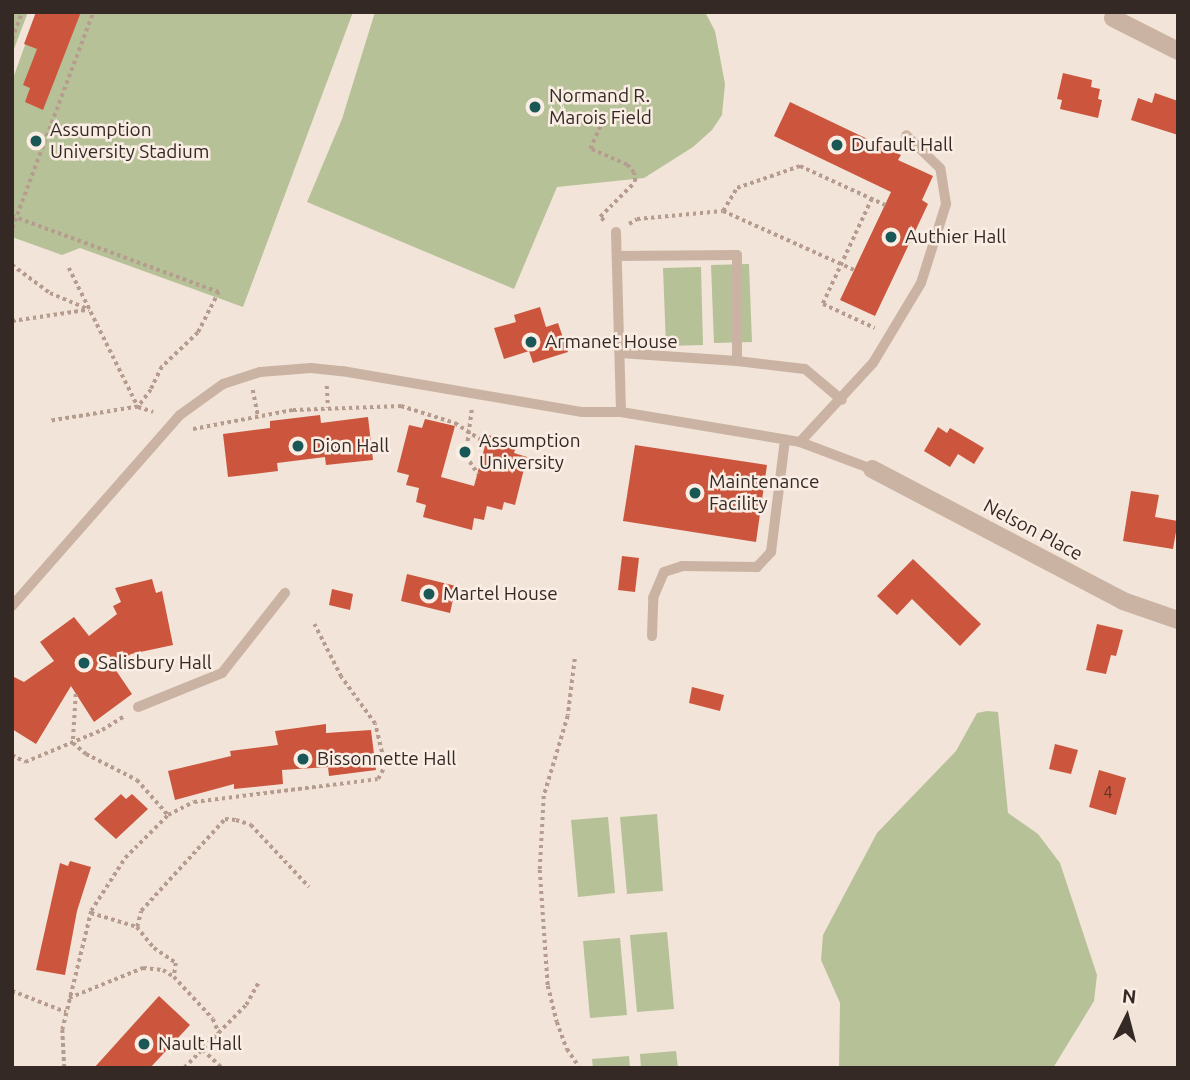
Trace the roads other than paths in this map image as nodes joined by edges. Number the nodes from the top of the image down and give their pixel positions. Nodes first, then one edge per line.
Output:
1 (1113, 18) dead end
2 (1178, 51) edge
3 (906, 135) dead end
4 (616, 232) road end
5 (617, 256) junction
6 (620, 353) junction
7 (737, 361) junction
8 (842, 400) junction
9 (621, 412) junction
10 (785, 440) junction
11 (800, 442) junction
12 (872, 470) joint
13 (285, 593) dead end
14 (12, 606) edge
15 (1178, 620) edge
16 (652, 636) dead end
17 (138, 707) road end

1 - 2 street
3 - 8 lane
4 - 5 lane
5 - 6 lane
5 - 7 lane
6 - 7 lane
6 - 9 lane
7 - 8 lane
8 - 11 lane
9 - 10 lane
9 - 14 lane
10 - 11 lane
10 - 16 lane
11 - 12 lane
12 - 15 street, Nelson Place
13 - 17 lane

